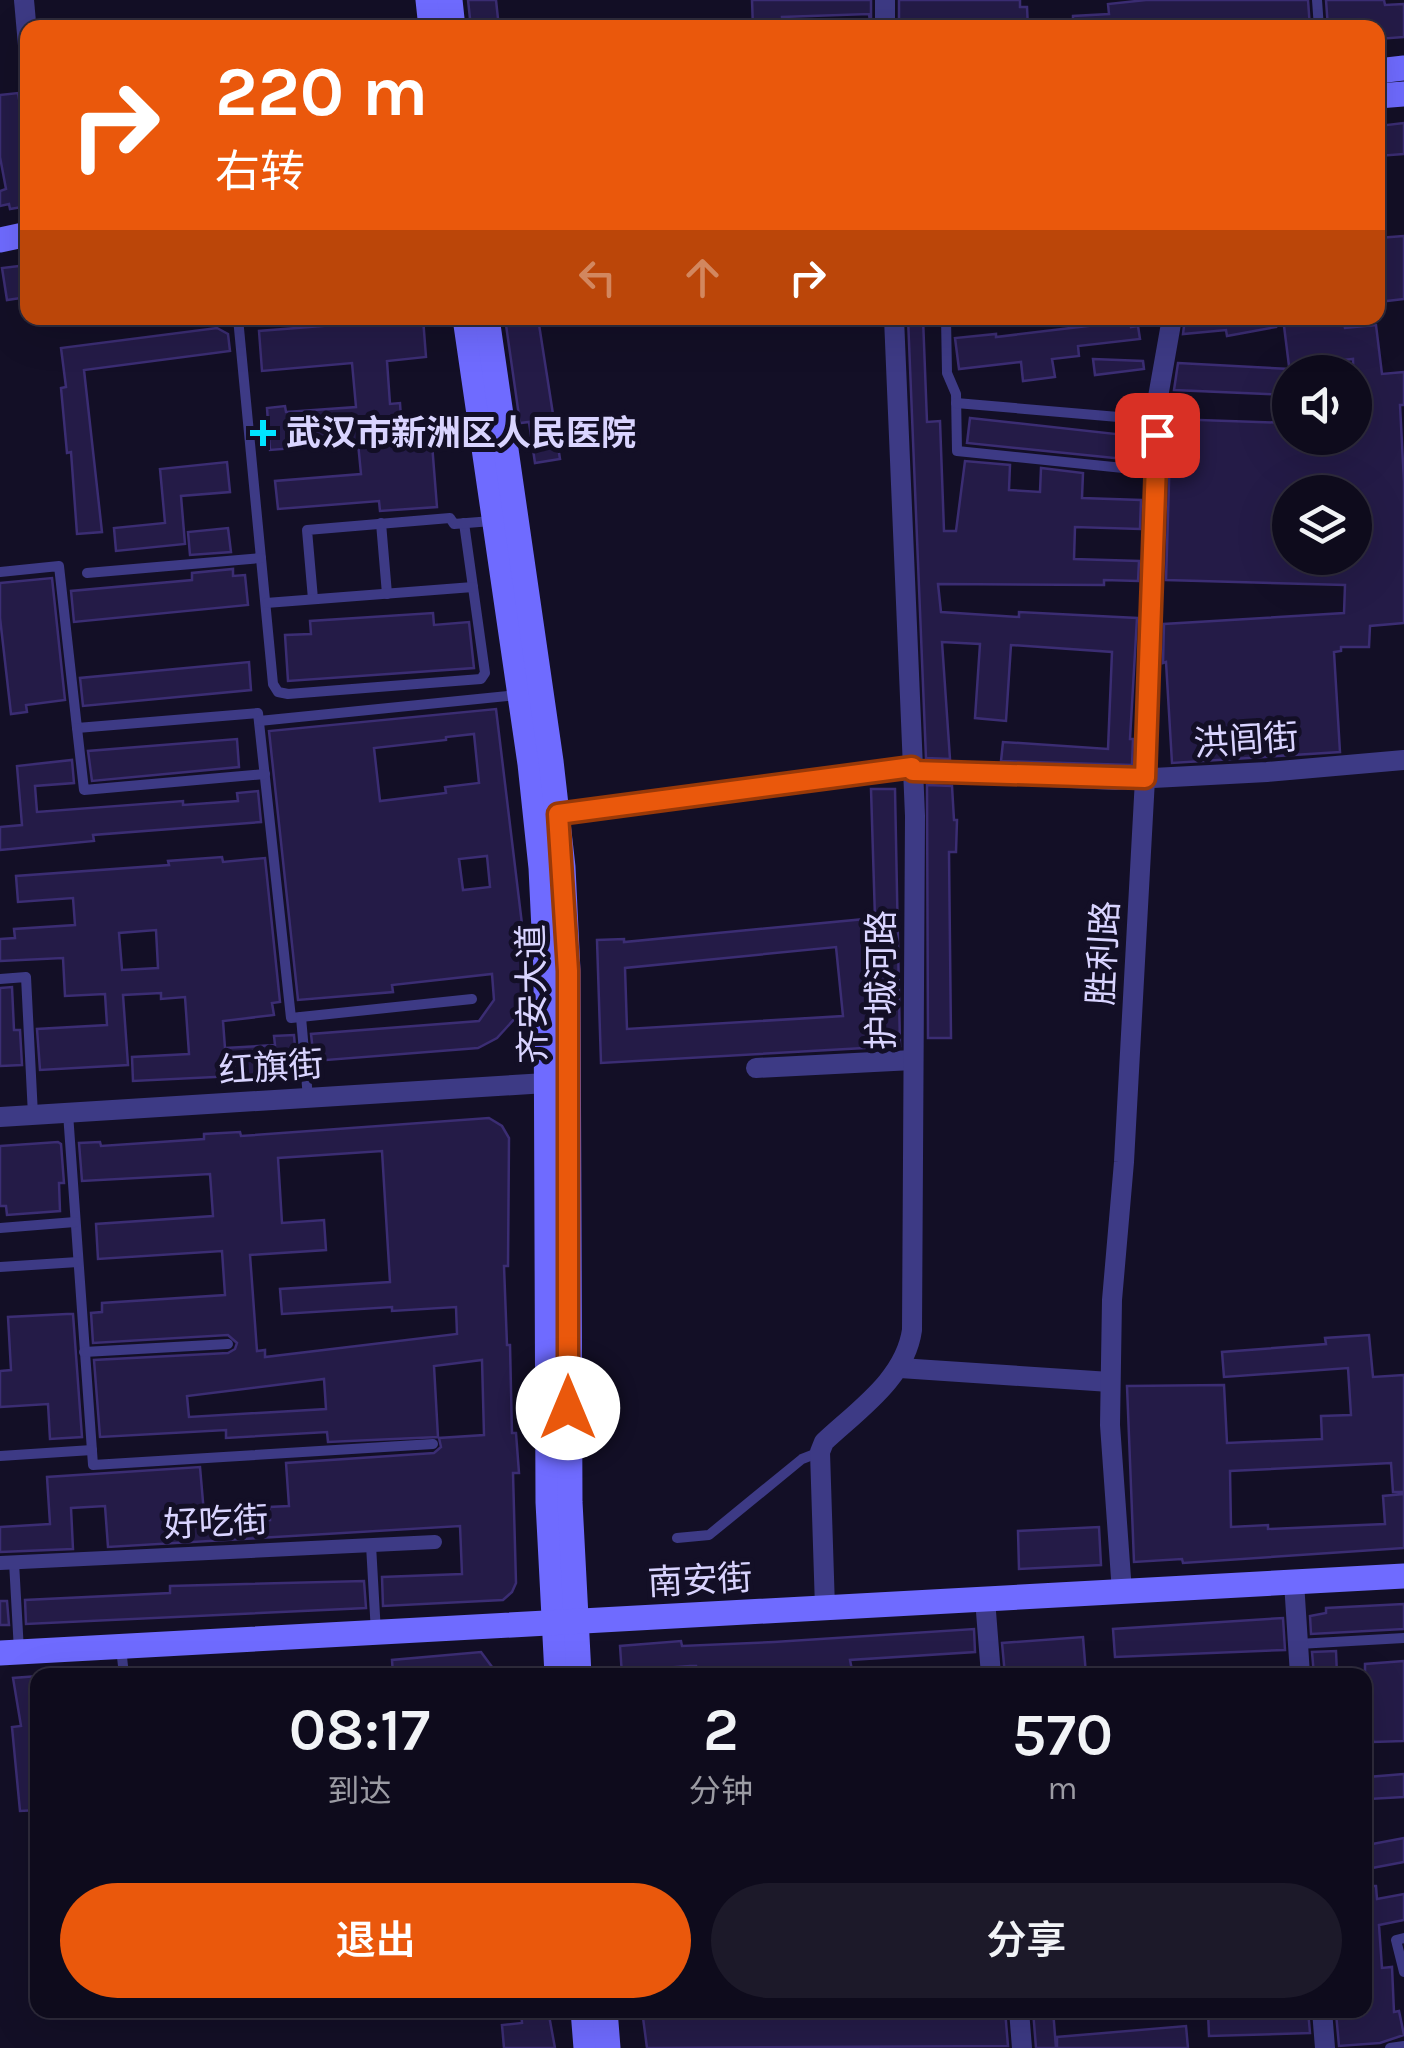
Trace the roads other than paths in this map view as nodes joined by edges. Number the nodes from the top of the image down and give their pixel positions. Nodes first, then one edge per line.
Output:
1 (239, 325) edge
2 (466, 325) edge
3 (488, 325) edge
4 (894, 325) edge
5 (946, 325) edge
6 (1171, 325) edge
7 (956, 403) junction
8 (1130, 418) dead end
9 (1132, 469) dead end
10 (494, 520) junction
11 (464, 523) junction
12 (382, 524) junction
13 (262, 558) junction
14 (0, 572) edge
15 (87, 572) dead end
16 (473, 588) junction
17 (387, 594) junction
18 (312, 599) junction
19 (266, 602) junction
20 (530, 693) junction
21 (259, 721) junction
22 (77, 728) junction
23 (1404, 760) edge
24 (913, 769) junction
25 (265, 774) junction
26 (1145, 778) junction
27 (558, 814) junction
28 (0, 978) edge
29 (472, 999) dead end
30 (301, 1016) junction
31 (914, 1060) junction
32 (756, 1068) dead end
33 (546, 1082) junction
34 (308, 1098) junction
35 (68, 1113) junction
36 (33, 1115) junction
37 (0, 1117) edge
38 (76, 1222) junction
39 (0, 1228) edge
40 (78, 1262) junction
41 (0, 1267) edge
42 (228, 1344) dead end
43 (84, 1352) junction
44 (900, 1368) junction
45 (1110, 1382) junction
46 (433, 1444) dead end
47 (92, 1450) junction
48 (820, 1452) junction
49 (0, 1456) edge
50 (677, 1538) dead end
51 (435, 1542) dead end
52 (371, 1545) junction
53 (7, 1563) edge
54 (1404, 1576) edge
55 (1294, 1582) junction
56 (1122, 1592) junction
57 (985, 1599) junction
58 (825, 1608) junction
59 (565, 1622) junction
60 (376, 1632) junction
61 (1404, 1638) edge
62 (1298, 1644) junction
63 (121, 1646) junction
64 (10, 1653) edge
65 (123, 1668) edge
66 (558, 1668) edge
67 (577, 1668) edge
68 (990, 1668) edge
69 (1300, 1668) edge
70 (1404, 1938) edge
71 (1404, 1972) edge
72 (584, 2018) edge
73 (606, 2018) edge
74 (1020, 2018) edge
75 (1323, 2018) edge
76 (1404, 2046) edge
77 (586, 2048) edge
78 (608, 2048) edge
79 (1022, 2048) edge
80 (1325, 2048) edge
81 (1390, 2048) edge

1 - 13 lane
2 - 10 main road, 齐安大道
3 - 20 main road, 齐安大道
4 - 24 street, 护城河路
5 - 7 lane
6 - 26 street, 胜利路
7 - 8 lane
7 - 9 lane
10 - 11 lane
10 - 20 main road, 齐安大道
11 - 12 lane
11 - 16 lane
12 - 17 lane
12 - 18 lane
13 - 15 lane
13 - 19 lane
14 - 22 lane
16 - 17 lane
16 - 19 lane
17 - 18 lane
18 - 19 lane
20 - 21 lane
20 - 27 main road, 齐安大道
20 - 33 main road, 齐安大道
21 - 22 lane
21 - 25 lane
22 - 25 lane
23 - 26 street, 洪闾街
24 - 26 street, 洪闾街
24 - 27 street, 洪闾街
24 - 31 street, 护城河路
25 - 30 lane
26 - 45 street, 胜利路
27 - 59 main road, 齐安大道
28 - 36 lane
29 - 30 lane
30 - 34 lane
31 - 32 street
31 - 44 street, 护城河路
33 - 34 street, 红旗街
33 - 59 main road, 齐安大道
34 - 35 street, 红旗街
35 - 36 street, 红旗街
35 - 38 lane
36 - 37 street, 红旗街
38 - 39 lane
38 - 40 lane
40 - 41 lane
40 - 43 lane
42 - 43 lane
43 - 47 lane
44 - 45 street
44 - 48 street
45 - 56 street, 胜利路
46 - 47 lane
47 - 49 lane
48 - 50 lane
48 - 58 street
51 - 52 street, 好吃街
52 - 53 street, 好吃街
52 - 60 lane
53 - 64 lane
54 - 55 main road, 南安街
55 - 56 main road, 南安街
55 - 62 street
56 - 57 main road, 南安街
57 - 58 main road, 南安街
57 - 68 street
58 - 59 main road, 南安街
59 - 60 main road, 南安街
59 - 66 main road, 齐安大道
59 - 67 main road, 齐安大道
60 - 63 main road, 南安街
61 - 62 lane
62 - 69 street
63 - 64 main road, 南安街
63 - 65 lane
70 - 71 lane
72 - 77 main road
73 - 78 main road
74 - 79 street
75 - 80 street
76 - 81 lane

